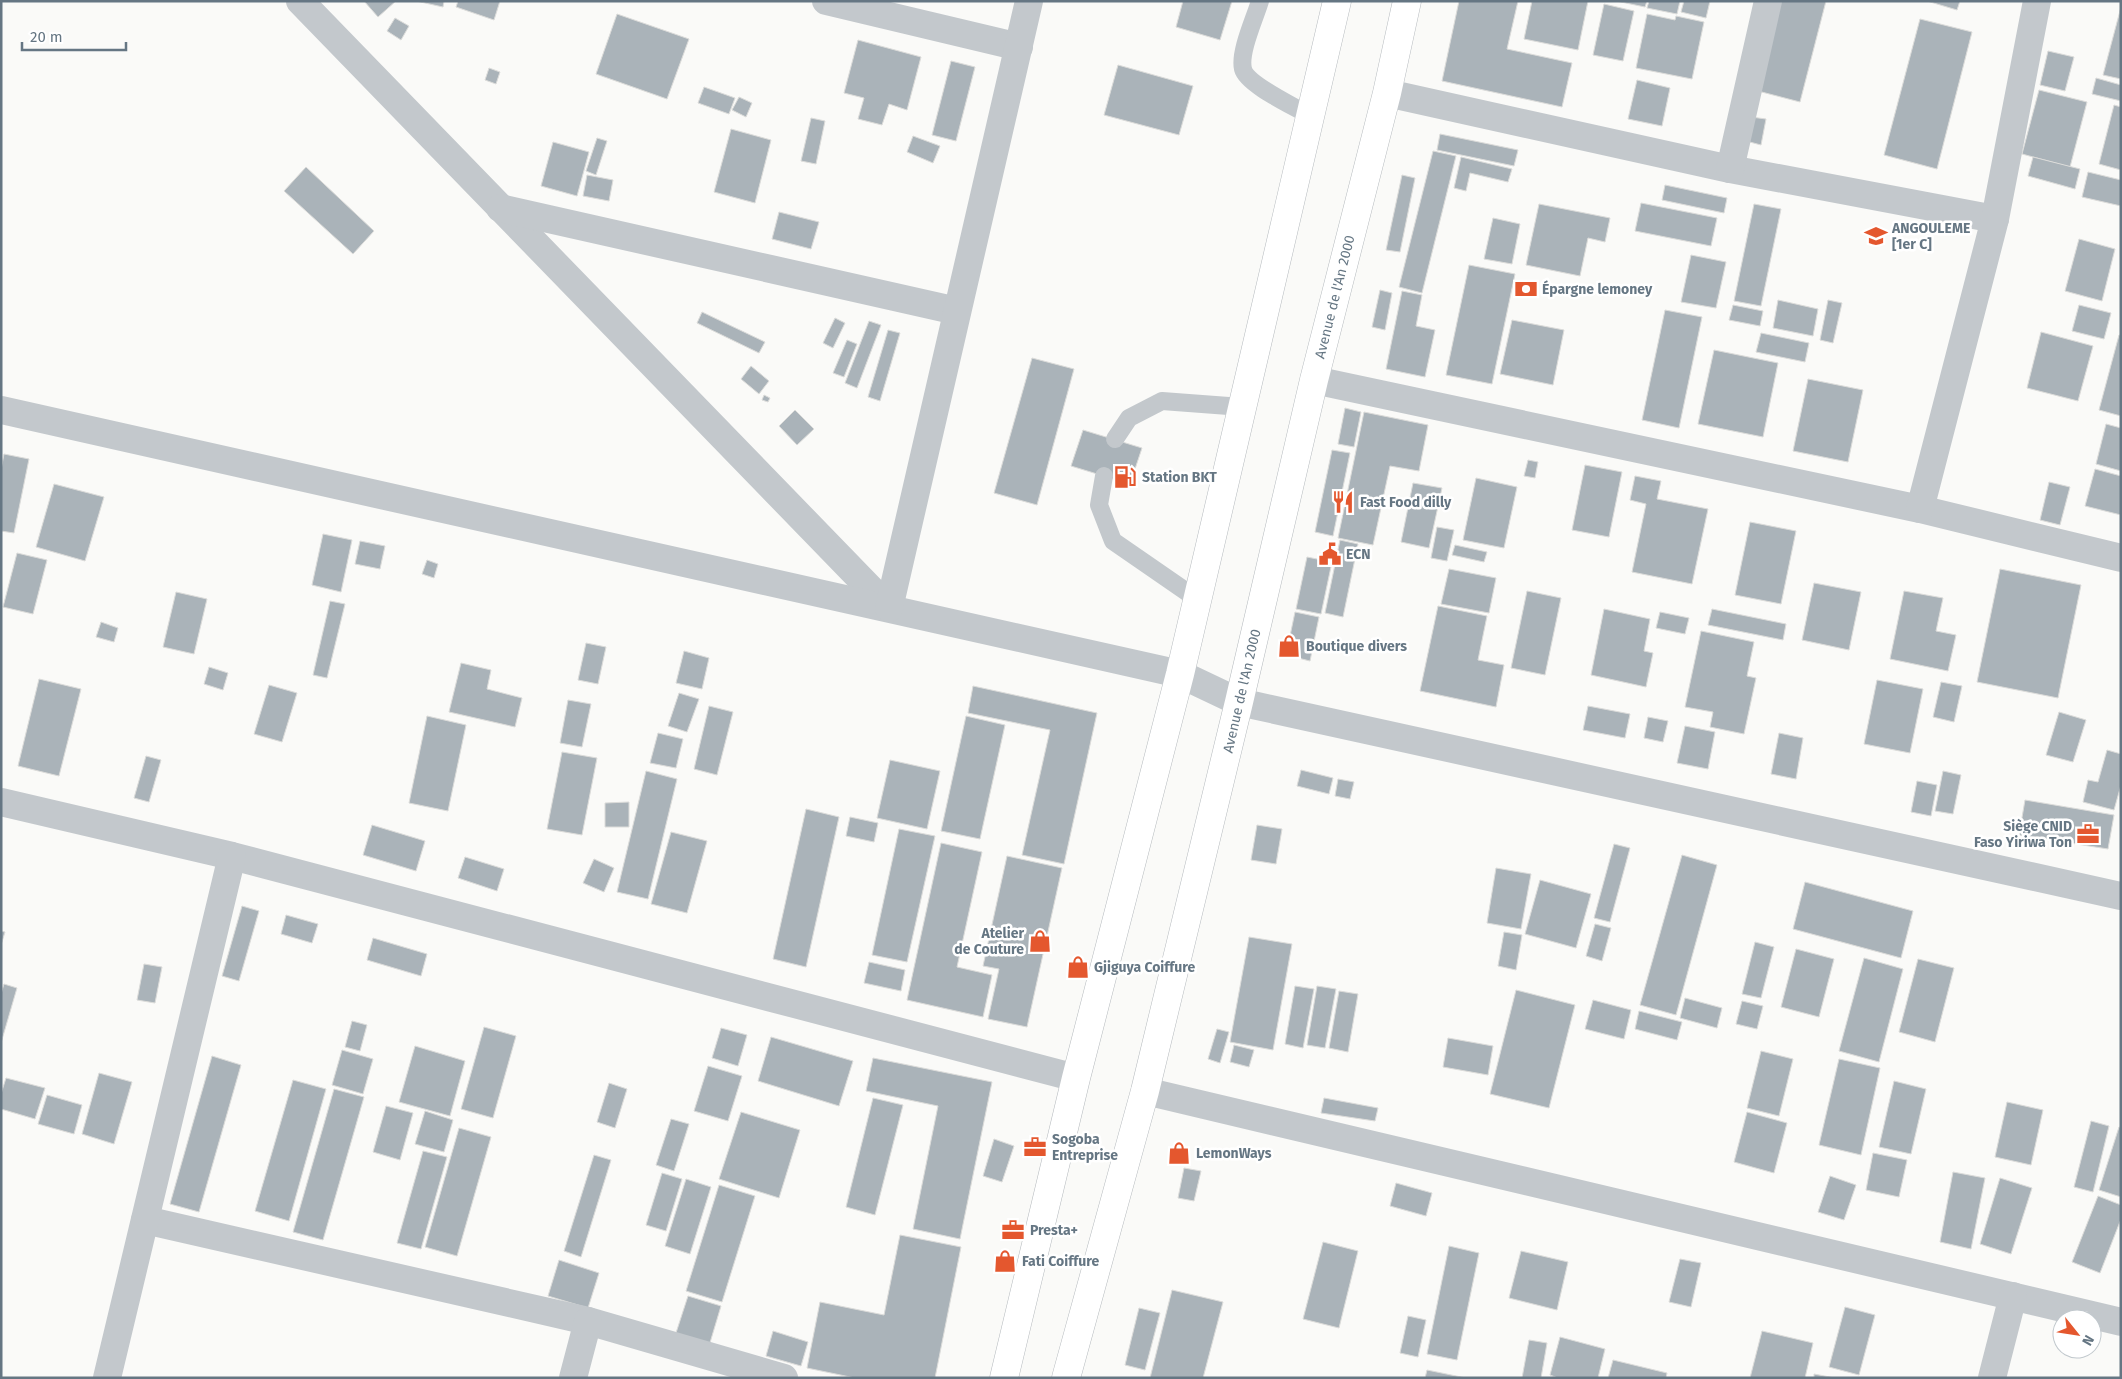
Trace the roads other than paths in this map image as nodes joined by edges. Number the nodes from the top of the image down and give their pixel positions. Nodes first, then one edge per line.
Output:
1 (300, 1) edge
2 (826, 1) edge
3 (1029, 1) edge
4 (1260, 1) edge
5 (1337, 1) edge
6 (1407, 1) edge
7 (1768, 1) edge
8 (2037, 1) edge
9 (1019, 47) junction
10 (1388, 93) junction
11 (1310, 116) junction
12 (1730, 169) junction
13 (500, 208) junction
14 (1995, 219) junction
15 (958, 311) junction
16 (1314, 380) junction
17 (1242, 407) junction
18 (1, 410) edge
19 (1115, 440) dead end
20 (1104, 476) dead end
21 (1920, 509) junction
22 (2121, 558) edge
23 (1197, 599) junction
24 (889, 608) junction
25 (1180, 674) junction
26 (1240, 702) junction
27 (1, 802) edge
28 (232, 856) junction
29 (2121, 896) edge
30 (1076, 1078) junction
31 (1145, 1091) junction
32 (145, 1220) junction
33 (2014, 1296) junction
34 (588, 1321) junction
35 (2121, 1322) edge
36 (107, 1378) edge
37 (573, 1378) edge
38 (784, 1378) edge
39 (1004, 1378) edge
40 (1066, 1378) edge
41 (1992, 1378) edge

1 - 13 street
2 - 9 street
3 - 9 street
4 - 11 lane
5 - 11 main road
6 - 10 main road, Avenue de l'An 2000
7 - 12 street
8 - 14 street
9 - 15 street
10 - 12 street
10 - 16 main road, Avenue de l'An 2000
11 - 17 main road
12 - 14 street
13 - 15 street
13 - 24 street
14 - 21 street
15 - 24 street
16 - 21 street
16 - 26 main road, Avenue de l'An 2000
17 - 19 lane
17 - 23 main road
18 - 24 street
20 - 23 lane
21 - 22 street
23 - 25 main road
24 - 25 street
25 - 26 street
25 - 30 main road
26 - 29 street
26 - 31 main road, Avenue de l'An 2000
27 - 28 street
28 - 30 street
28 - 32 street
30 - 39 main road
31 - 33 street
31 - 40 main road, Avenue de l'An 2000
32 - 34 street
32 - 36 street
33 - 35 street
33 - 41 street
34 - 37 street
34 - 38 street

